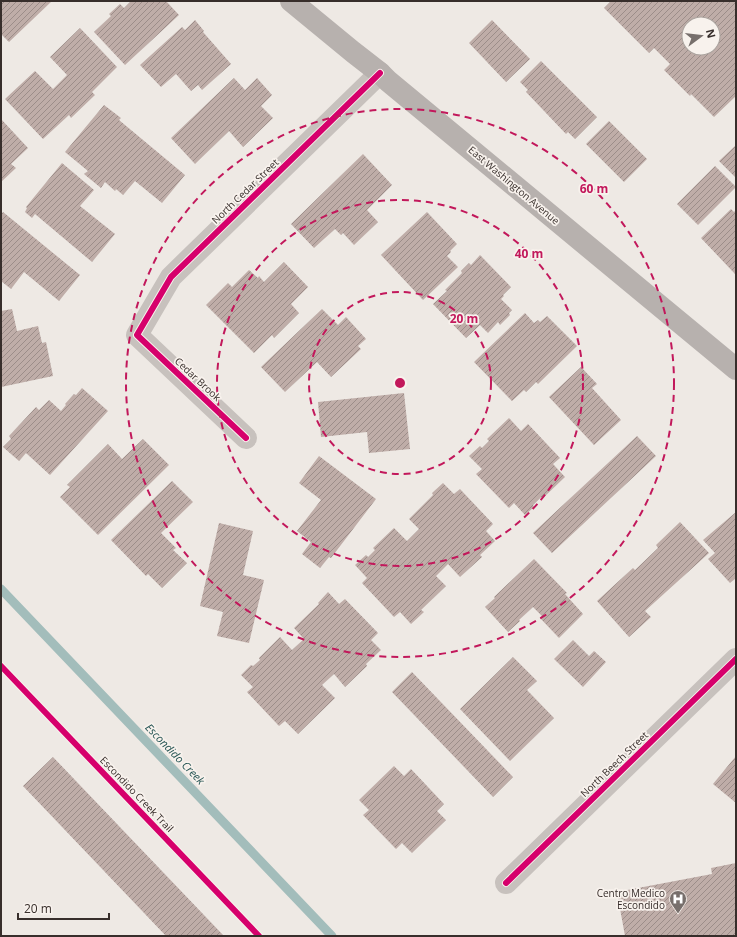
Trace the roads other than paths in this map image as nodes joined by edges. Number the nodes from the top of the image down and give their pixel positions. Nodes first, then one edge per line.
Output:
1 (291, 1) edge
2 (380, 73) junction
3 (137, 335) joint
4 (736, 369) edge
5 (246, 438) dead end
6 (736, 659) edge
7 (506, 883) dead end

1 - 2 main road, East Washington Avenue
2 - 3 street, North Cedar Street
2 - 4 main road, East Washington Avenue
3 - 5 street, Cedar Brook
6 - 7 street, North Beech Street

